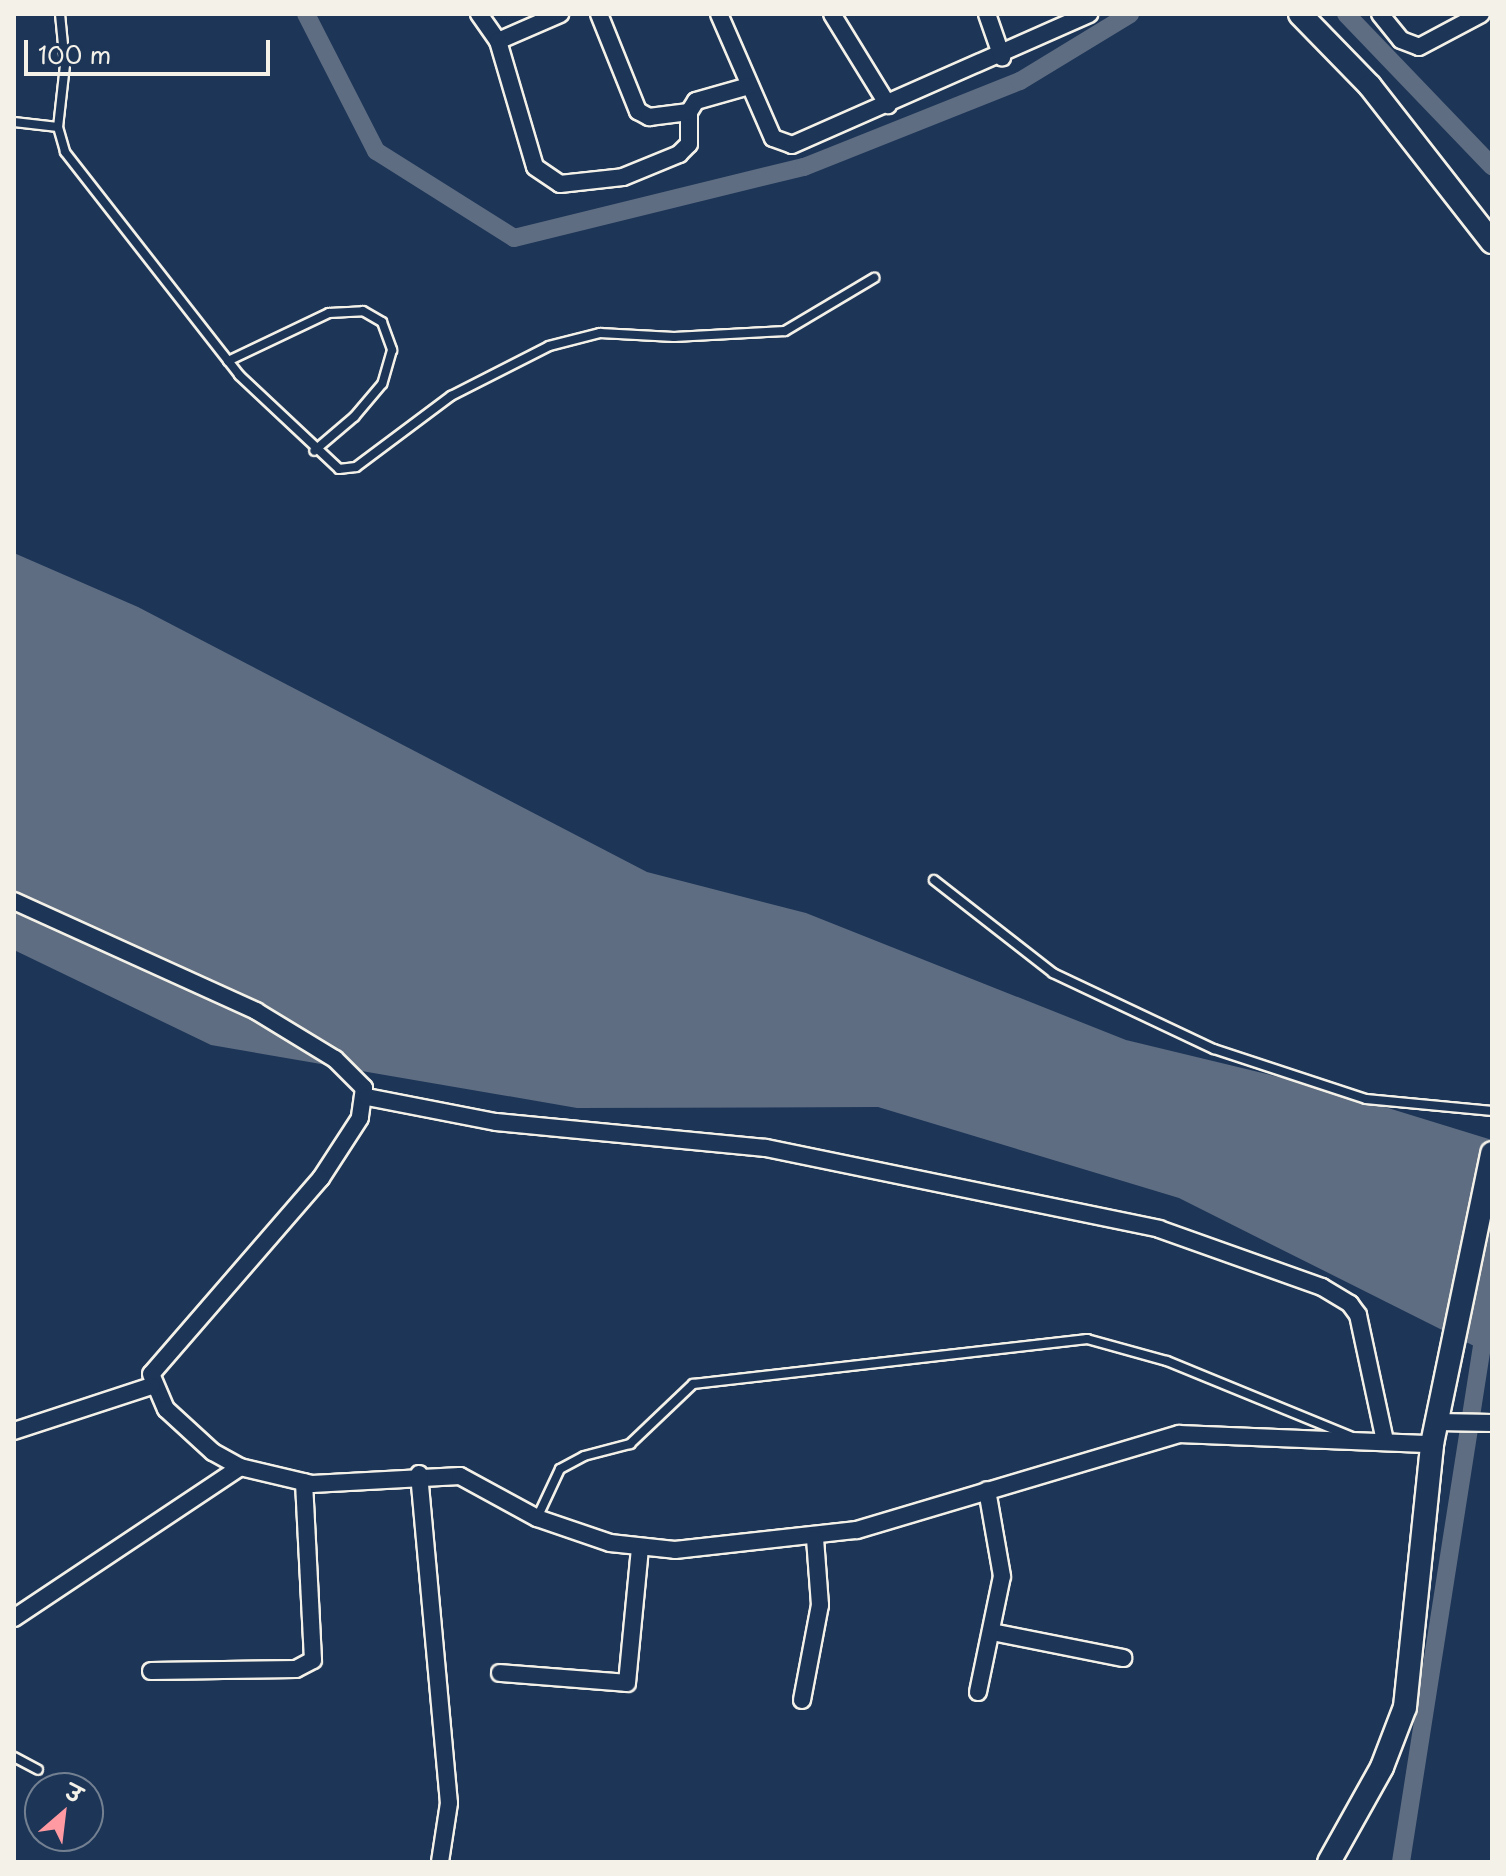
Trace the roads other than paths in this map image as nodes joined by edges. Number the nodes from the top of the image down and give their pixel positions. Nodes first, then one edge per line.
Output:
1 (60, 14) edge
2 (479, 14) edge
3 (560, 14) edge
4 (599, 14) edge
5 (719, 14) edge
6 (832, 14) edge
7 (987, 14) edge
8 (1089, 14) edge
9 (1300, 14) edge
10 (1380, 14) edge
11 (1481, 14) edge
12 (498, 41) junction
13 (1002, 57) junction
14 (749, 86) junction
15 (888, 105) junction
16 (689, 112) junction
17 (14, 122) edge
18 (58, 127) junction
19 (1492, 242) edge
20 (874, 278) dead end
21 (228, 361) junction
22 (314, 451) junction
23 (934, 880) dead end
24 (14, 901) edge
25 (367, 1097) junction
26 (1492, 1111) edge
27 (1492, 1153) edge
28 (152, 1386) junction
29 (1438, 1419) junction
30 (1492, 1423) edge
31 (14, 1431) edge
32 (1352, 1438) junction
33 (1385, 1441) junction
34 (1432, 1444) junction
35 (240, 1467) junction
36 (419, 1474) junction
37 (304, 1482) junction
38 (987, 1490) junction
39 (537, 1518) junction
40 (815, 1539) junction
41 (640, 1549) junction
42 (14, 1618) edge
43 (992, 1632) junction
44 (1123, 1658) dead end
45 (151, 1671) dead end
46 (500, 1673) dead end
47 (978, 1692) dead end
48 (802, 1700) dead end
49 (14, 1757) edge
50 (38, 1770) dead end
51 (440, 1862) edge
52 (1329, 1862) edge

1 - 18 lane
2 - 12 street
3 - 12 street
4 - 16 street
5 - 14 street
6 - 15 street
7 - 13 street
8 - 13 street
9 - 19 street
10 - 11 street
12 - 16 street
13 - 15 street
14 - 15 street
14 - 16 street
17 - 18 lane
18 - 21 lane
20 - 22 lane
21 - 22 lane
21 - 22 lane
23 - 26 lane
24 - 25 street
25 - 28 street
25 - 33 street
27 - 29 street
28 - 31 street
28 - 35 street
29 - 30 street
29 - 34 street
32 - 33 street
32 - 38 street
32 - 39 lane
33 - 34 street
34 - 52 street
35 - 37 street
35 - 42 street
36 - 37 street
36 - 39 street
36 - 51 street
37 - 45 street
38 - 40 street
38 - 43 street
39 - 41 street
40 - 41 street
40 - 48 street
41 - 46 street
43 - 44 street
43 - 47 street
49 - 50 lane

